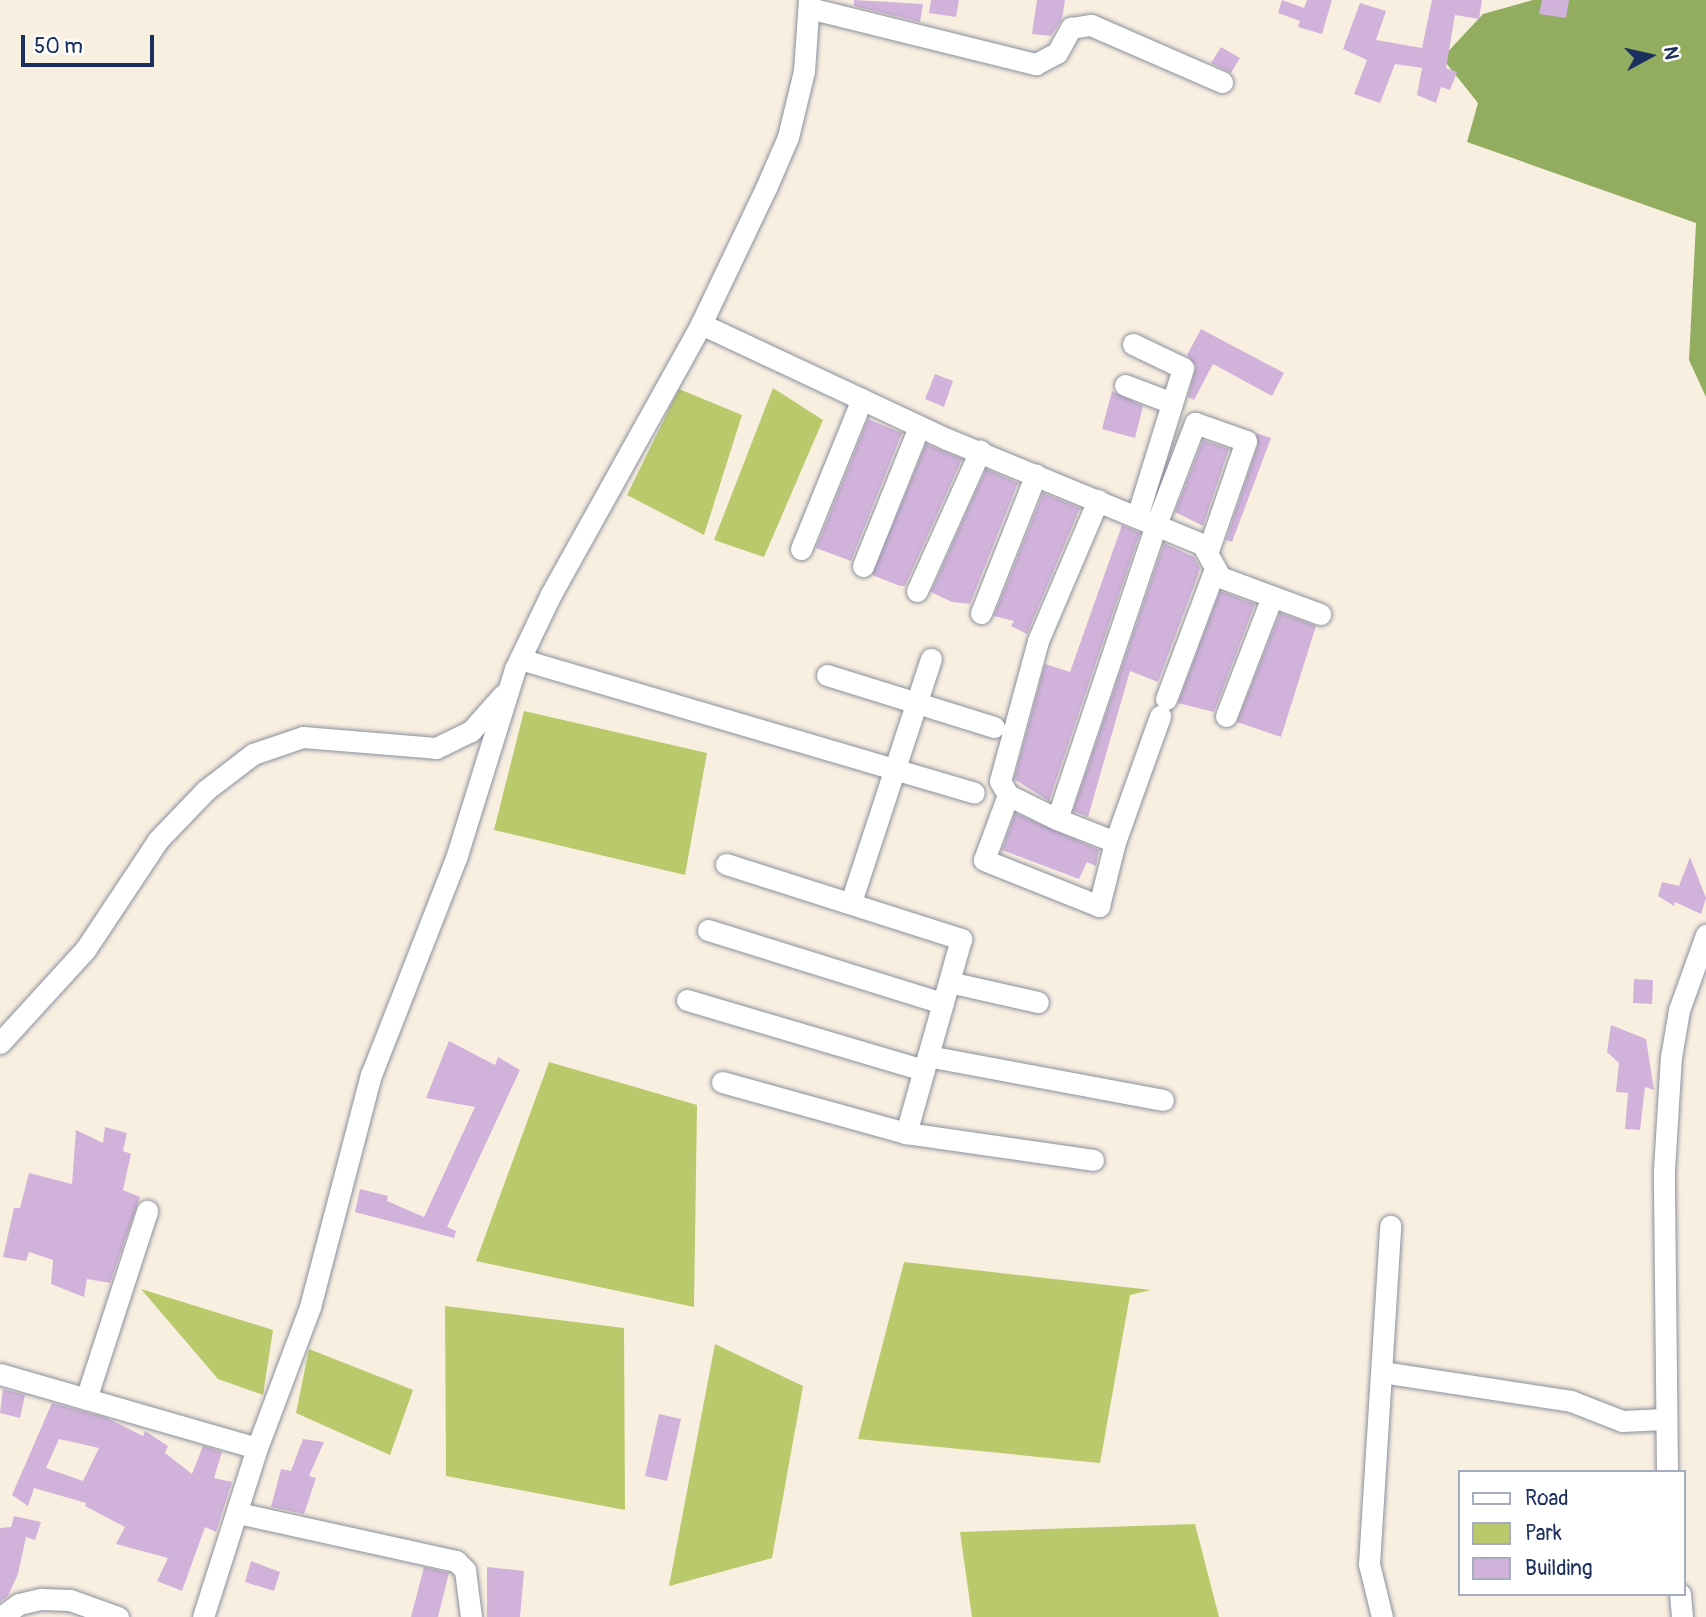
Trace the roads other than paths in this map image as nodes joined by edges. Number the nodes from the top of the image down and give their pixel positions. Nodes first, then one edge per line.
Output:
1 (809, 4) edge
2 (1222, 82) dead end
3 (701, 324) junction
4 (1133, 344) dead end
5 (1125, 385) dead end
6 (862, 399) junction
7 (1172, 403) junction
8 (919, 426) junction
9 (980, 450) junction
10 (1036, 474) junction
11 (1098, 500) junction
12 (1151, 520) junction
13 (801, 549) dead end
14 (1211, 561) junction
15 (863, 566) dead end
16 (917, 591) dead end
17 (1272, 597) junction
18 (981, 613) dead end
19 (1320, 614) dead end
20 (520, 659) junction
21 (931, 659) dead end
22 (827, 675) dead end
23 (509, 689) junction
24 (914, 703) junction
25 (1226, 716) dead end
26 (994, 727) dead end
27 (893, 769) junction
28 (974, 793) dead end
29 (1008, 795) junction
30 (1057, 819) junction
31 (1115, 842) junction
32 (726, 864) dead end
33 (851, 902) junction
34 (708, 930) dead end
35 (1706, 934) edge
36 (946, 993) junction
37 (687, 1000) dead end
38 (1038, 1002) dead end
39 (0, 1043) edge
40 (926, 1063) junction
41 (722, 1082) dead end
42 (1163, 1100) dead end
43 (906, 1133) junction
44 (1093, 1160) dead end
45 (147, 1211) dead end
46 (1390, 1226) dead end
47 (1382, 1372) junction
48 (0, 1374) edge
49 (86, 1399) junction
50 (1664, 1419) junction
51 (257, 1448) junction
52 (1667, 1470) edge
53 (238, 1513) junction
54 (1680, 1596) edge
55 (1, 1617) edge
56 (118, 1617) edge
57 (203, 1617) edge
58 (471, 1617) edge
59 (1382, 1617) edge
60 (1682, 1617) edge

1 - 2 street
1 - 3 street
3 - 6 street
3 - 20 street
4 - 7 street
5 - 7 street
6 - 8 street
6 - 13 street
7 - 12 street
8 - 9 street
8 - 15 street
9 - 10 street
9 - 16 street
10 - 11 street
10 - 18 street
11 - 12 street
11 - 29 street
12 - 14 street
12 - 14 street
12 - 30 street
14 - 17 street
14 - 31 street
17 - 19 street
17 - 25 street
20 - 23 street
20 - 27 street
21 - 24 street
22 - 24 street
23 - 39 street
23 - 51 street
24 - 26 street
24 - 27 street
27 - 28 street
27 - 33 street
29 - 30 street
29 - 31 street
30 - 31 street
32 - 33 street
33 - 36 street
34 - 36 street
35 - 50 street
36 - 38 street
36 - 40 street
37 - 40 street
40 - 42 street
40 - 43 street
41 - 43 street
43 - 44 street
45 - 49 street
46 - 47 street
47 - 50 street
47 - 59 street
48 - 49 street
49 - 51 street
50 - 52 street
51 - 53 street
53 - 57 street
53 - 58 street
54 - 60 street
55 - 56 street

